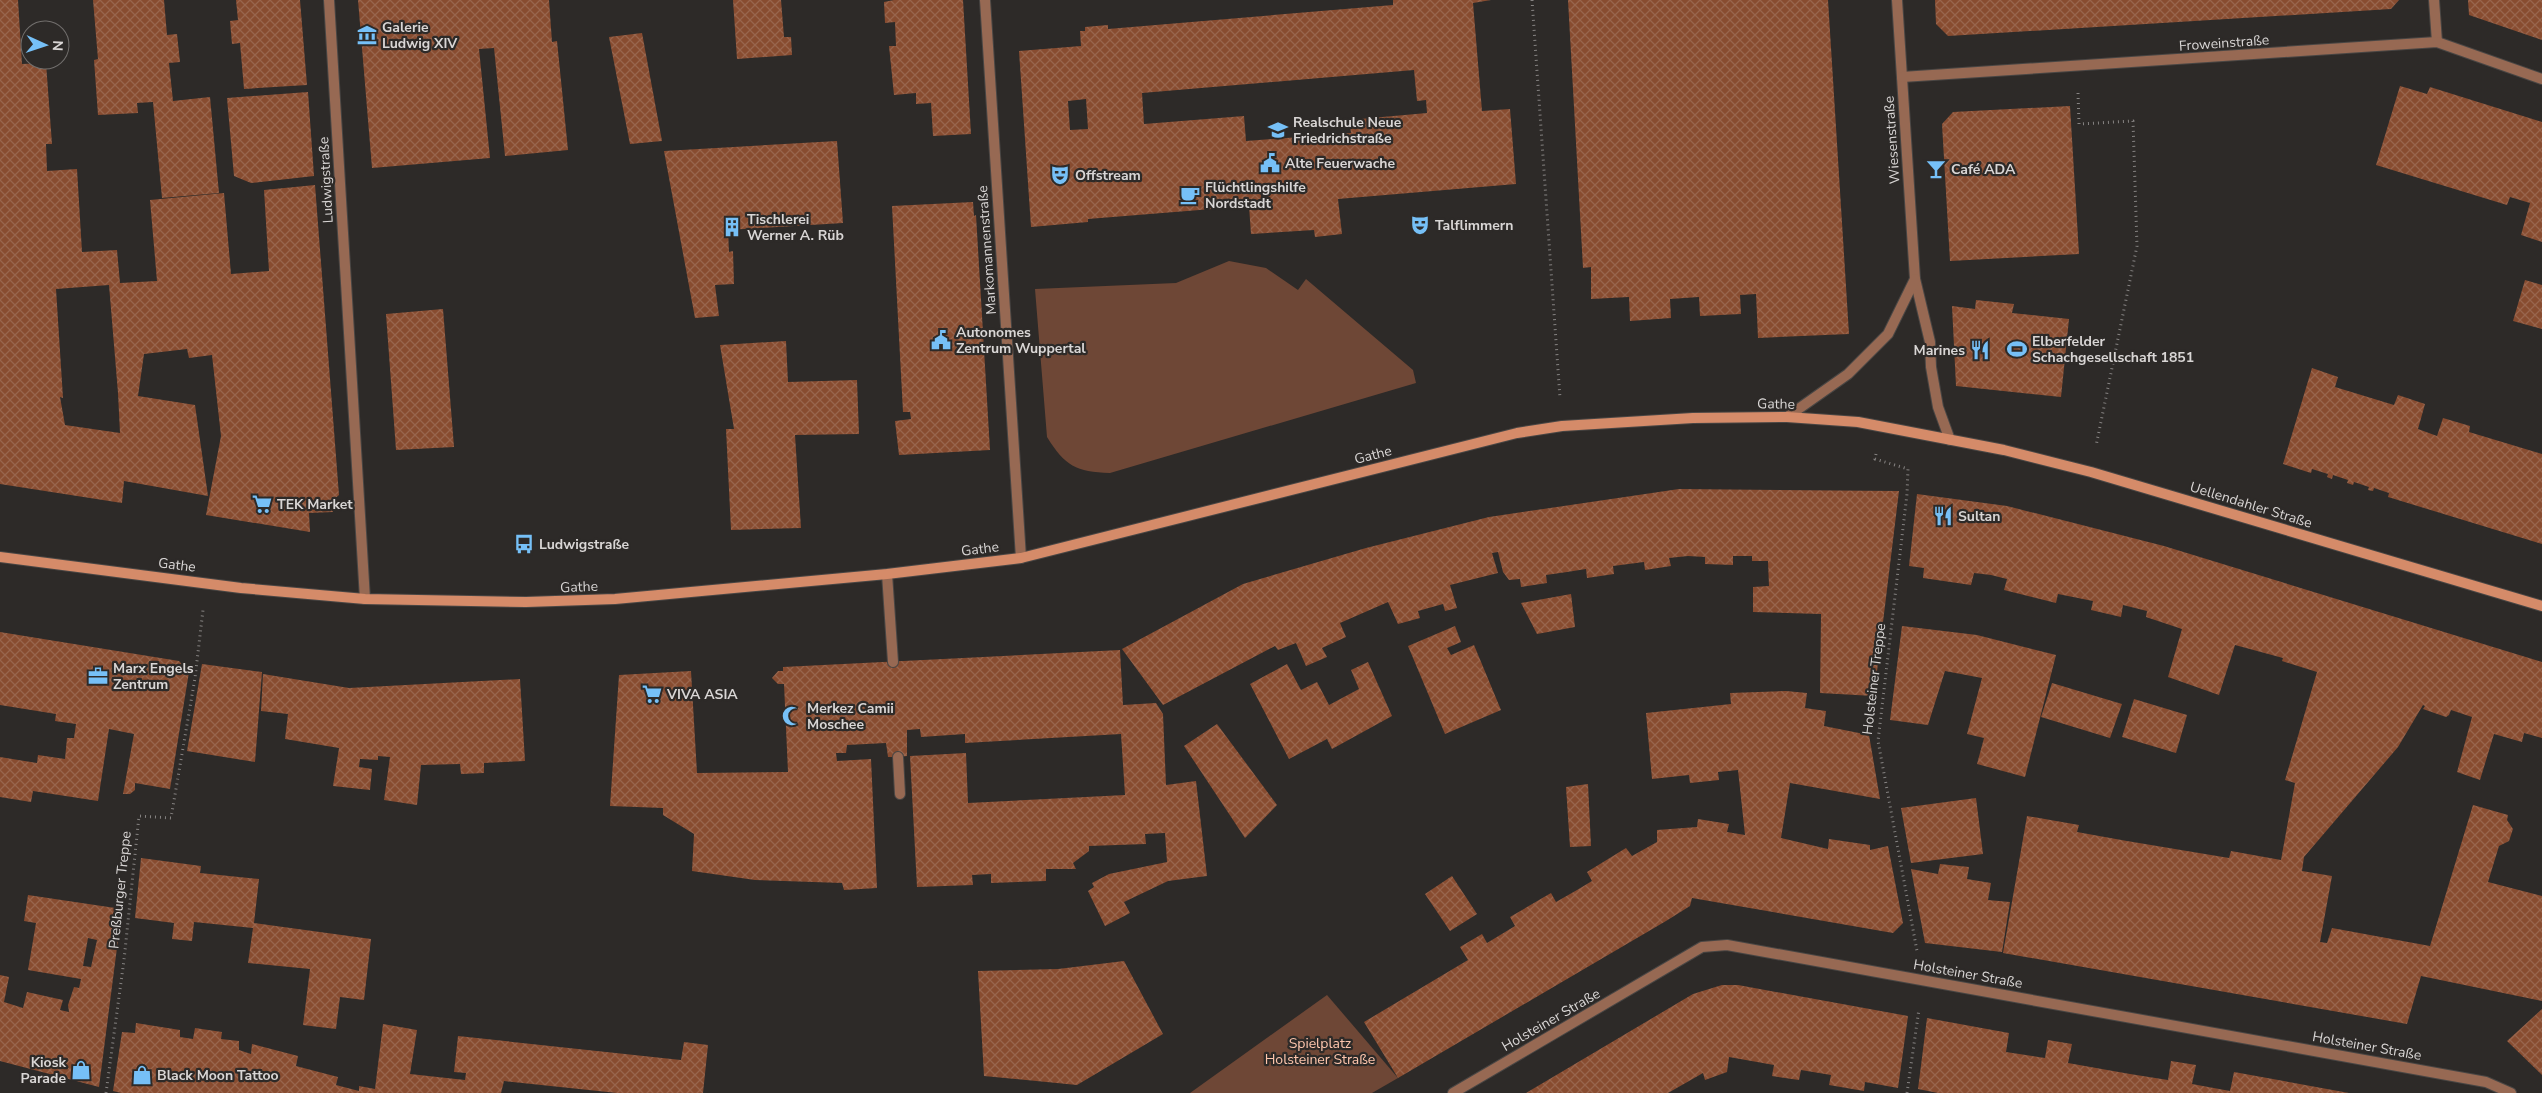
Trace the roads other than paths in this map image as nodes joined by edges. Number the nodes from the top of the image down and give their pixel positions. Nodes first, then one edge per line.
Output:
1 (329, 0) edge
2 (986, 0) edge
3 (1897, 0) edge
4 (2434, 0) edge
5 (2437, 42) junction
6 (1902, 77) junction
7 (2542, 79) edge
8 (1915, 279) junction
9 (1787, 417) junction
10 (1950, 440) junction
11 (0, 557) edge
12 (1021, 558) junction
13 (887, 574) junction
14 (365, 598) junction
15 (2542, 606) edge
16 (893, 662) dead end
17 (898, 757) dead end
18 (900, 794) dead end
19 (1453, 1093) edge
20 (2511, 1093) edge

1 - 14 street, Ludwigstraße
2 - 12 street, Markomannenstraße
3 - 6 street, Wiesenstraße
4 - 5 street
5 - 6 street, Froweinstraße
5 - 7 street, Froweinstraße
6 - 8 street, Wiesenstraße
8 - 9 street, Wiesenstraße
8 - 10 street, Wiesenstraße
9 - 10 main road, Gathe
9 - 12 main road, Gathe
10 - 15 main road, Uellendahler Straße
11 - 14 main road, Gathe
12 - 13 main road, Gathe
13 - 14 main road, Gathe
13 - 16 street
17 - 18 street
19 - 20 street, Holsteiner Straße

